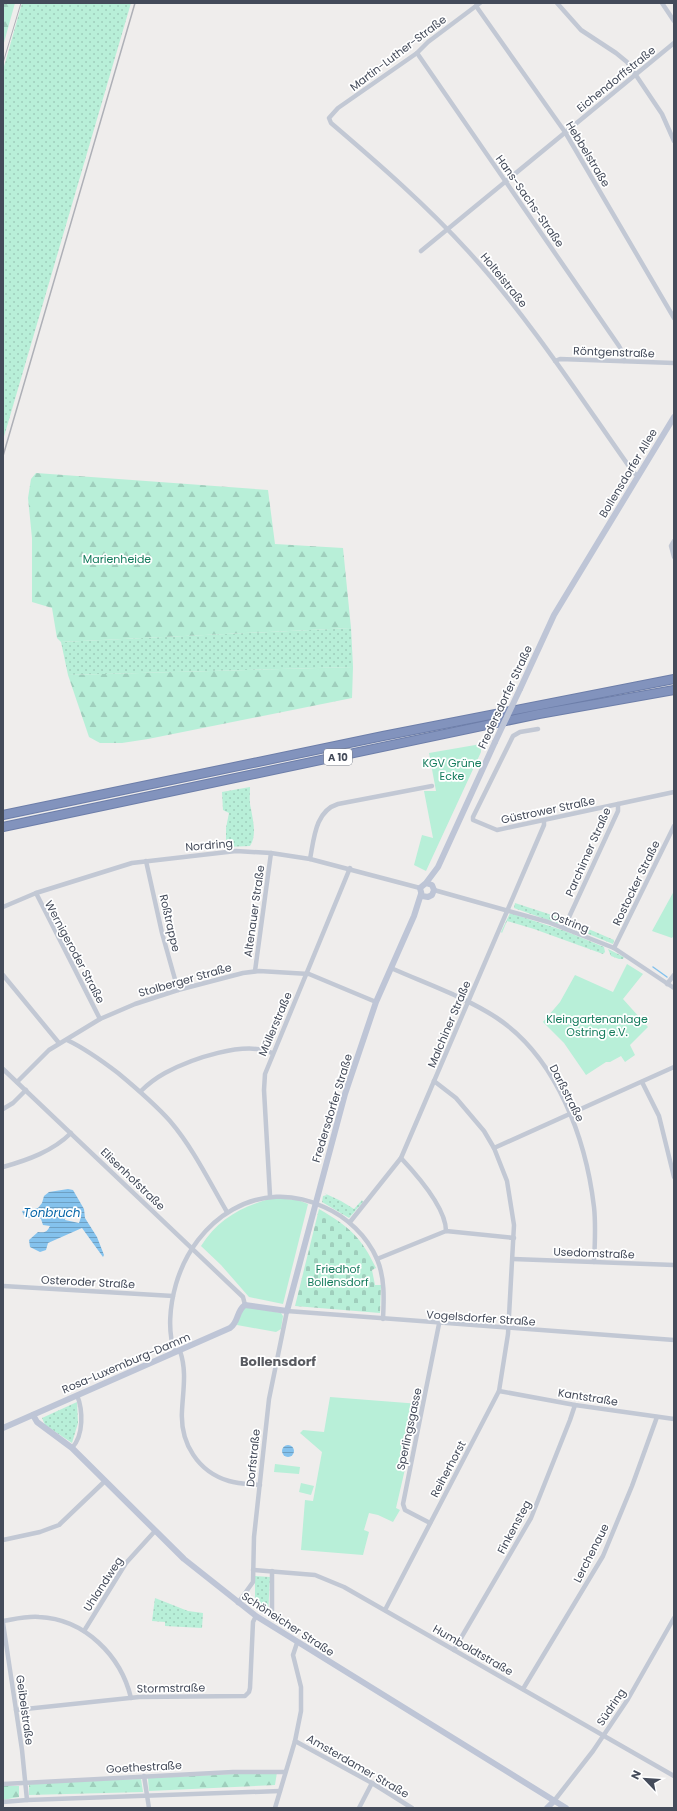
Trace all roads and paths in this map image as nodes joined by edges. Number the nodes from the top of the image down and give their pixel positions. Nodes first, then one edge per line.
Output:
1 (557, 3) edge
2 (662, 3) edge
3 (478, 4) edge
4 (674, 21) edge
5 (674, 43) edge
6 (417, 53) junction
7 (636, 74) junction
8 (329, 118) joint
9 (565, 132) junction
10 (674, 141) edge
11 (506, 181) junction
12 (448, 229) junction
13 (421, 251) dead end
14 (674, 318) edge
15 (555, 361) junction
16 (624, 361) junction
17 (674, 364) edge
18 (674, 417) edge
19 (638, 476) junction
20 (600, 540) joint
21 (674, 541) edge
22 (674, 557) edge
23 (674, 679) edge
24 (674, 690) edge
25 (538, 729) dead end
26 (432, 786) dead end
27 (674, 792) edge
28 (618, 804) junction
29 (3, 815) edge
30 (544, 820) junction
31 (674, 826) edge
32 (3, 827) edge
33 (271, 853) junction
34 (310, 859) junction
35 (146, 861) junction
36 (350, 868) junction
37 (432, 888) junction
38 (36, 893) junction
39 (422, 893) junction
40 (3, 907) edge
41 (508, 910) junction
42 (564, 928) junction
43 (614, 948) junction
44 (391, 968) junction
45 (255, 971) junction
46 (306, 974) junction
47 (3, 975) edge
48 (674, 976) edge
49 (668, 984) junction
50 (674, 988) edge
51 (178, 990) junction
52 (376, 1002) junction
53 (469, 1002) junction
54 (100, 1018) junction
55 (67, 1040) junction
56 (59, 1044) junction
57 (272, 1053) junction
58 (674, 1067) edge
59 (3, 1069) edge
60 (434, 1081) junction
61 (17, 1082) junction
62 (642, 1082) junction
63 (26, 1090) junction
64 (140, 1091) junction
65 (3, 1109) edge
66 (569, 1114) junction
67 (71, 1133) junction
68 (494, 1148) junction
69 (401, 1158) junction
70 (3, 1167) edge
71 (674, 1177) edge
72 (270, 1196) junction
73 (315, 1203) junction
74 (226, 1212) junction
75 (350, 1222) junction
76 (446, 1231) junction
77 (514, 1238) junction
78 (193, 1249) junction
79 (513, 1259) junction
80 (377, 1260) junction
81 (594, 1262) junction
82 (674, 1265) edge
83 (3, 1286) edge
84 (173, 1296) junction
85 (245, 1305) junction
86 (287, 1311) junction
87 (383, 1319) junction
88 (439, 1324) junction
89 (509, 1329) junction
90 (674, 1340) edge
91 (178, 1352) junction
92 (499, 1390) junction
93 (77, 1395) junction
94 (575, 1404) junction
95 (33, 1415) junction
96 (657, 1417) junction
97 (674, 1419) edge
98 (3, 1428) edge
99 (72, 1448) junction
100 (105, 1481) junction
101 (260, 1485) junction
102 (430, 1523) junction
103 (155, 1531) junction
104 (3, 1540) edge
105 (253, 1570) junction
106 (272, 1571) junction
107 (238, 1603) junction
108 (272, 1610) dead end
109 (384, 1610) junction
110 (256, 1616) junction
111 (674, 1618) edge
112 (3, 1622) edge
113 (84, 1631) junction
114 (297, 1643) junction
115 (454, 1650) junction
116 (524, 1689) junction
117 (131, 1698) junction
118 (16, 1710) junction
119 (603, 1736) junction
120 (295, 1741) junction
121 (285, 1772) junction
122 (144, 1776) junction
123 (674, 1776) edge
124 (26, 1782) junction
125 (372, 1783) junction
126 (3, 1784) edge
127 (280, 1791) junction
128 (148, 1795) junction
129 (27, 1800) junction
130 (554, 1801) junction
131 (3, 1802) edge
132 (148, 1808) edge
133 (275, 1808) edge
134 (359, 1808) edge
135 (412, 1808) edge
136 (547, 1808) edge
137 (566, 1808) edge

1 - 7 street
2 - 4 street
3 - 6 street, Martin-Luther-Straße
3 - 9 street, Hebbelstraße
5 - 7 street, Eichendorffstraße
6 - 8 street, Martin-Luther-Straße
6 - 11 street, Hans-Sachs-Straße
7 - 9 street, Eichendorffstraße
7 - 10 street
8 - 12 street, Holteistraße
9 - 11 street, Eichendorffstraße
9 - 14 street, Hebbelstraße
11 - 12 street, Eichendorffstraße
11 - 16 street, Hans-Sachs-Straße
12 - 13 street, Eichendorffstraße
12 - 15 street, Holteistraße
15 - 16 street, Röntgenstraße
15 - 19 street, Holteistraße
16 - 17 street, Röntgenstraße
18 - 19 street, Bollensdorfer Allee
19 - 20 street, Bollensdorfer Allee
20 - 37 street, Fredersdorfer Straße, bridge
21 - 22 street
23 - 29 highway, A 10
24 - 32 highway, A 10
25 - 30 street, Güstrower Straße
26 - 34 street
27 - 28 street, Güstrower Straße
28 - 30 street, Güstrower Straße
28 - 42 street, Parchimer Straße
30 - 41 street, Malchiner Straße
31 - 43 street, Rostocker Straße
33 - 34 street, Nordring
33 - 35 street, Nordring
33 - 45 street, Altenauer Straße
34 - 36 street, Nordring
35 - 38 street, Nordring
35 - 51 street, Roßtrappe
36 - 39 street, Nordring
36 - 46 street, Müllerstraße
37 - 39 street
37 - 39 street
37 - 41 street, Ostring
38 - 40 street, Nordring
38 - 54 street, Wernigeroder Straße
39 - 44 street, Fredersdorfer Straße
41 - 42 street, Ostring
41 - 53 street, Malchiner Straße
42 - 43 street, Ostring
43 - 49 street, Ostring
44 - 52 street, Fredersdorfer Straße
44 - 53 street, Darßstraße
45 - 46 street, Stolberger Straße
45 - 51 street, Stolberger Straße
46 - 52 street, Stolberger Straße
46 - 57 street, Müllerstraße
47 - 56 street
48 - 49 street
49 - 50 street, Ostring
51 - 54 street, Stolberger Straße
52 - 73 street, Fredersdorfer Straße
53 - 60 street, Malchiner Straße
53 - 66 street, Darßstraße
54 - 55 street, Stolberger Straße
55 - 56 street, Stolberger Straße
55 - 64 street
56 - 61 street, Stolberger Straße
57 - 64 street
57 - 72 street, Müllerstraße
58 - 62 street
59 - 61 street, Elisenhofstraße
60 - 68 street, Reiherhorst
60 - 69 street, Malchiner Straße
61 - 63 street, Elisenhofstraße
62 - 66 street
62 - 71 street
63 - 65 street
63 - 67 street, Elisenhofstraße
64 - 74 street
66 - 68 street
66 - 81 street, Darßstraße
67 - 70 street
67 - 78 street, Elisenhofstraße
68 - 77 street, Reiherhorst
69 - 75 street, Malchiner Straße
69 - 76 street
72 - 73 street
72 - 74 street
73 - 75 street
73 - 86 street, Fredersdorfer Straße
74 - 78 street
75 - 80 street
76 - 77 street
76 - 80 street
77 - 79 street, Reiherhorst
78 - 84 street
78 - 85 street, Elisenhofstraße
79 - 81 street, Usedomstraße
79 - 89 street, Reiherhorst
80 - 87 street
81 - 82 street, Usedomstraße
83 - 84 street, Osteroder Straße
84 - 91 street
85 - 86 street
85 - 91 street, Rosa-Luxemburg-Damm
86 - 87 street, Vogelsdorfer Straße
86 - 101 street, Dorfstraße
87 - 88 street, Vogelsdorfer Straße
88 - 89 street, Vogelsdorfer Straße
88 - 102 street, Sperlingsgasse
89 - 90 street, Vogelsdorfer Straße
89 - 92 street, Reiherhorst
91 - 93 street, Rosa-Luxemburg-Damm
91 - 101 street
92 - 94 street, Kantstraße
92 - 102 street, Reiherhorst
93 - 95 street, Rosa-Luxemburg-Damm
93 - 99 street
94 - 96 street, Kantstraße
94 - 115 street, Finkensteg
95 - 98 street, Rosa-Luxemburg-Damm
95 - 99 street, Schöneicher Straße
96 - 97 street, Kantstraße
96 - 116 street, Lerchenaue
99 - 100 street, Schöneicher Straße
100 - 103 street, Schöneicher Straße
100 - 104 street
101 - 105 street, Dorfstraße
102 - 109 street, Reiherhorst
103 - 107 street, Schöneicher Straße
103 - 113 street, Uhlandweg
105 - 106 street, Humboldtstraße
105 - 107 street, Dorfstraße
106 - 108 street
106 - 109 street, Humboldtstraße
107 - 110 street, Schöneicher Straße
109 - 115 street, Humboldtstraße
110 - 114 street, Schöneicher Straße
110 - 117 street, Stormstraße
111 - 119 street, Südring
112 - 113 street
112 - 118 street, Geibelstraße
113 - 117 street
114 - 120 street
114 - 130 street, Schöneicher Straße
115 - 116 street, Humboldtstraße
116 - 119 street, Humboldtstraße
117 - 118 street, Stormstraße
118 - 124 street, Geibelstraße
119 - 123 street, Humboldtstraße
119 - 130 street, Südring
120 - 121 street
120 - 125 street, Amsterdamer Straße
121 - 122 street, Goethestraße
121 - 127 street
122 - 124 street, Goethestraße
122 - 128 street
124 - 126 street, Goethestraße
124 - 129 street, Geibelstraße
125 - 134 street
125 - 135 street, Amsterdamer Straße
127 - 128 street
127 - 133 street
128 - 129 street
128 - 132 street
129 - 131 street
130 - 136 street
130 - 137 street, Schöneicher Straße

